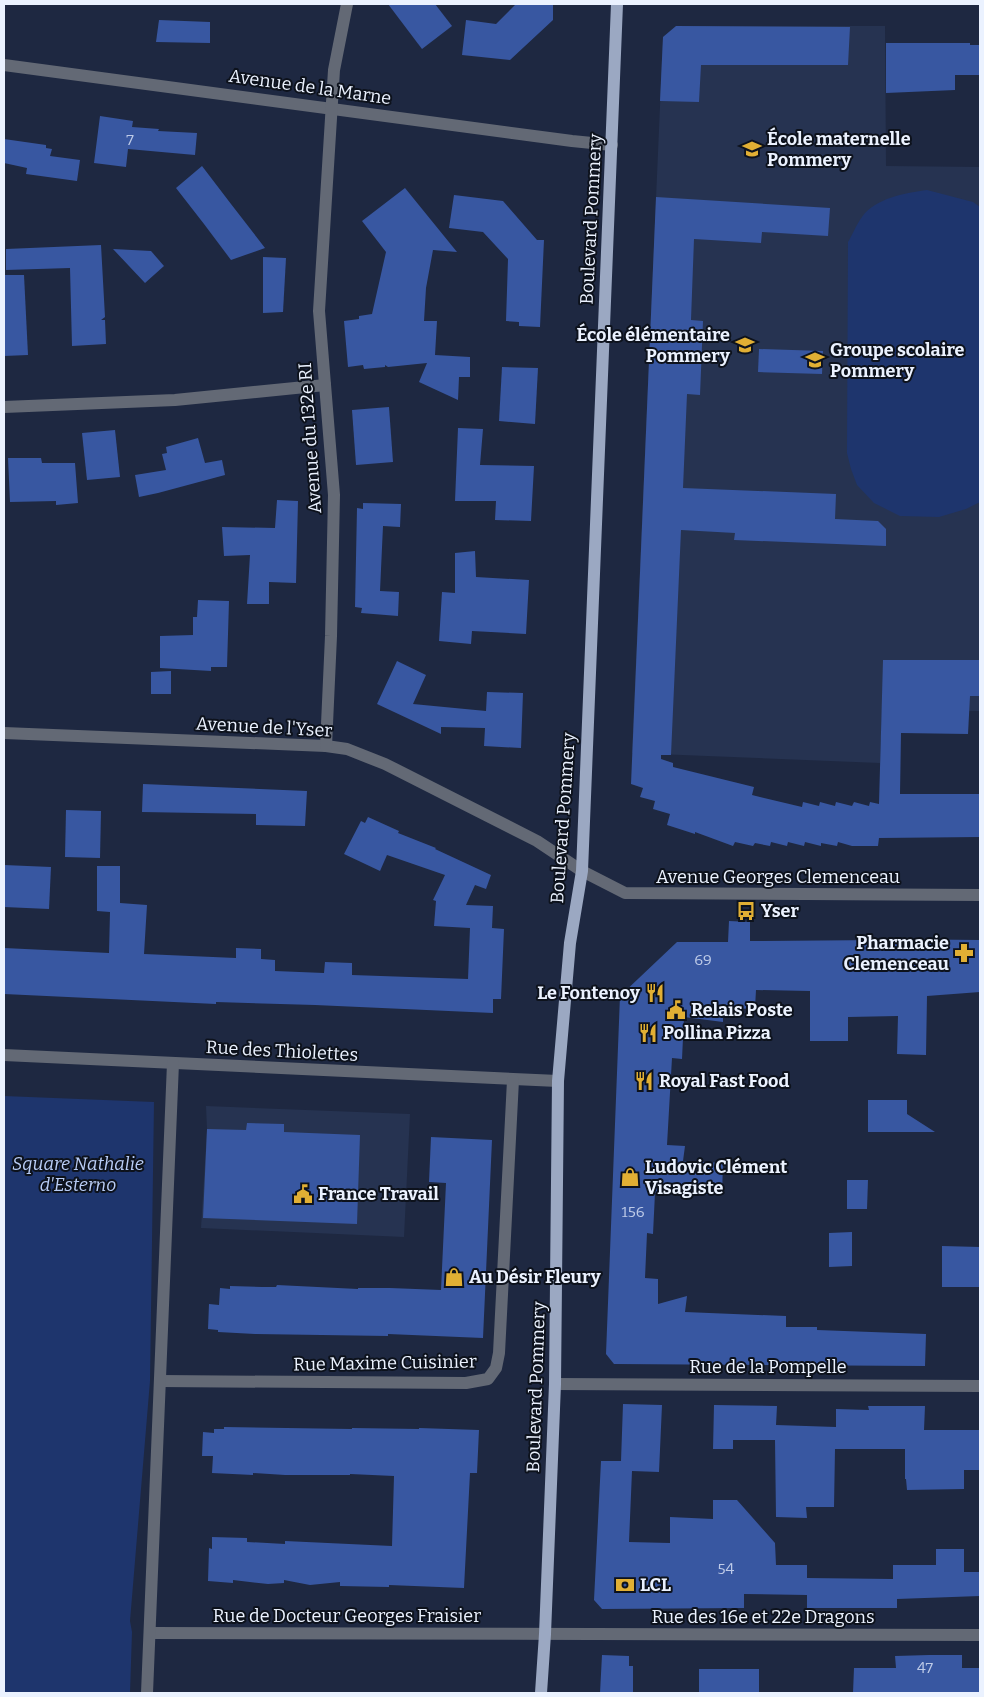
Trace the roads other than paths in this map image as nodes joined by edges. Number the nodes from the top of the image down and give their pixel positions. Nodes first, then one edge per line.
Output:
1 (347, 4) edge
2 (617, 4) edge
3 (4, 65) edge
4 (332, 108) junction
5 (612, 145) junction
6 (325, 385) junction
7 (4, 407) edge
8 (4, 733) edge
9 (326, 746) junction
10 (582, 871) junction
11 (980, 895) edge
12 (4, 1055) edge
13 (173, 1063) junction
14 (513, 1080) junction
15 (558, 1081) junction
16 (160, 1382) junction
17 (555, 1384) junction
18 (980, 1386) edge
19 (150, 1633) junction
20 (545, 1634) junction
21 (980, 1635) edge
22 (147, 1693) edge
23 (541, 1693) edge

1 - 4 street, Avenue du 132e RI
2 - 5 main road, Boulevard Pommery
3 - 4 street, Avenue de la Marne
4 - 5 street, Avenue de la Marne
4 - 6 street, Avenue du 132e RI
5 - 10 main road, Boulevard Pommery
6 - 7 street
6 - 9 street, Avenue du 132e RI
8 - 9 street, Avenue de l'Yser
9 - 10 street, Avenue de l'Yser
10 - 11 street, Avenue Georges Clemenceau
10 - 15 main road, Boulevard Pommery
12 - 13 street, Rue des Thiolettes
13 - 14 street, Rue des Thiolettes
13 - 16 street
14 - 15 street, Rue des Thiolettes
14 - 16 street, Rue Maxime Cuisinier
15 - 17 main road, Boulevard Pommery
16 - 19 street
17 - 18 street, Rue de la Pompelle
17 - 20 main road, Boulevard Pommery
19 - 20 street, Rue de Docteur Georges Fraisier
19 - 22 street
20 - 21 street, Rue des 16e et 22e Dragons
20 - 23 main road, Boulevard Pommery

